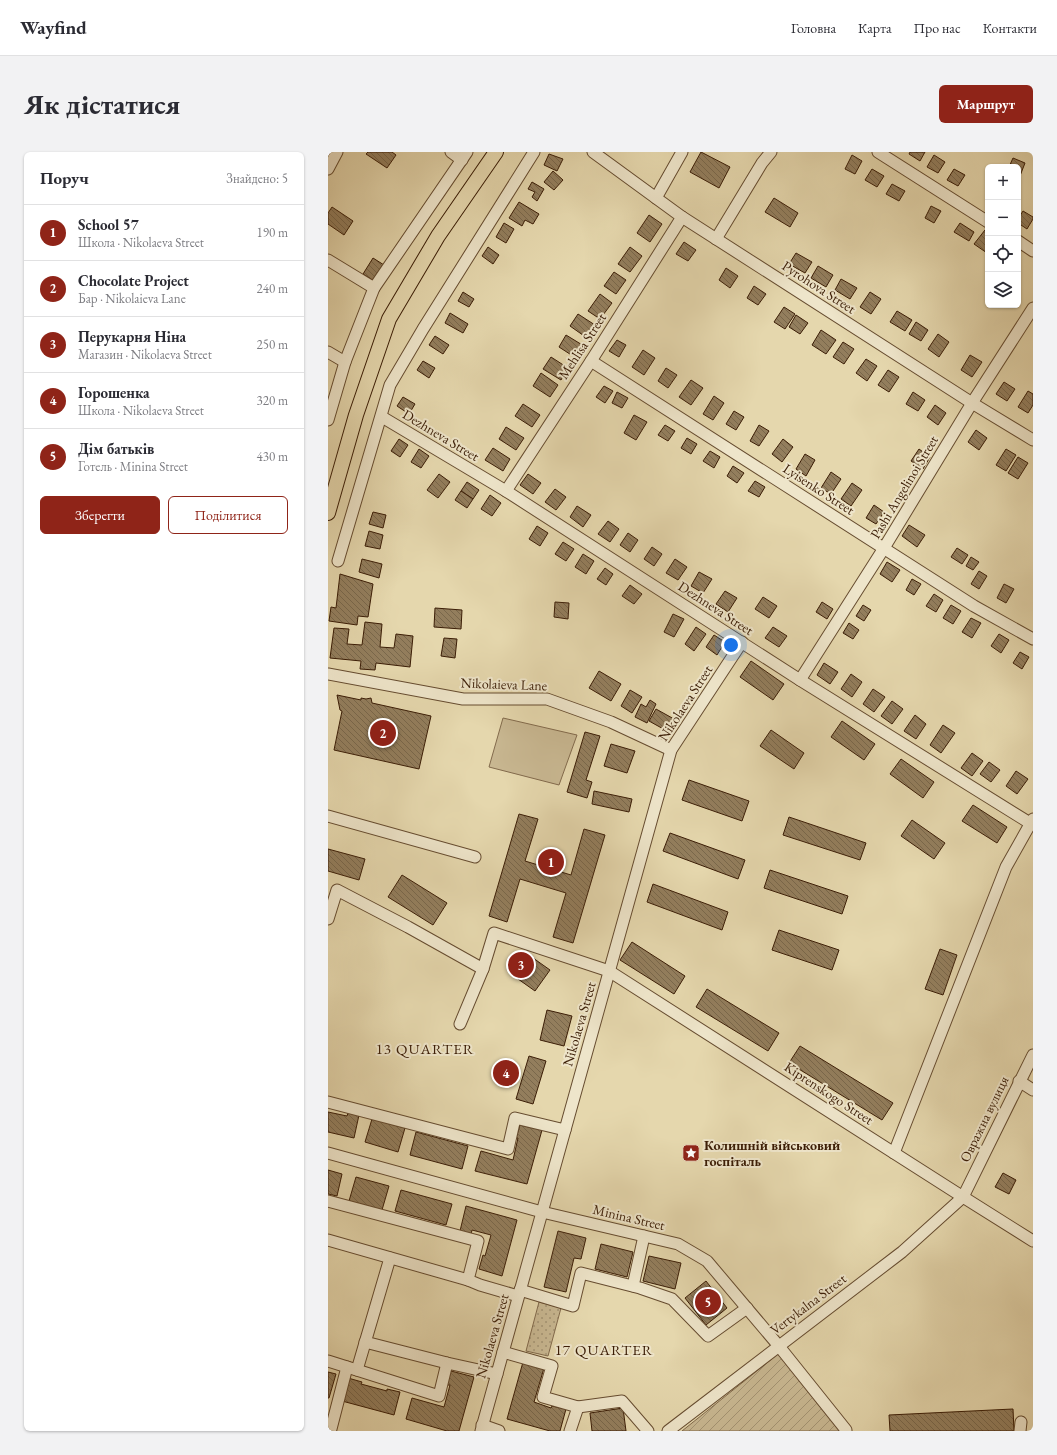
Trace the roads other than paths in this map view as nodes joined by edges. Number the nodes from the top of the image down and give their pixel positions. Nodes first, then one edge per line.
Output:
1 (337, 152) edge
2 (451, 152) edge
3 (496, 152) edge
4 (534, 152) edge
5 (593, 152) edge
6 (682, 152) edge
7 (771, 152) edge
8 (878, 152) edge
9 (464, 156) edge
10 (328, 169) edge
11 (656, 198) junction
12 (682, 217) junction
13 (985, 220) edge
14 (716, 239) junction
15 (1021, 243) edge
16 (1033, 250) edge
17 (328, 260) edge
18 (374, 288) junction
19 (1033, 308) edge
20 (328, 352) edge
21 (591, 361) junction
22 (345, 362) junction
23 (972, 403) junction
24 (382, 417) junction
25 (328, 420) edge
26 (1033, 440) edge
27 (506, 491) junction
28 (328, 513) edge
29 (884, 548) junction
30 (338, 561) dead end
31 (1033, 639) edge
32 (742, 642) junction
33 (328, 674) edge
34 (800, 680) junction
35 (671, 750) junction
36 (328, 816) edge
37 (1032, 823) edge
38 (475, 857) dead end
39 (328, 919) edge
40 (483, 969) junction
41 (609, 971) junction
42 (460, 1024) dead end
43 (1033, 1055) edge
44 (1019, 1081) junction
45 (1033, 1090) edge
46 (328, 1102) edge
47 (565, 1130) junction
48 (328, 1153) edge
49 (894, 1153) junction
50 (963, 1197) junction
51 (328, 1201) edge
52 (542, 1212) junction
53 (644, 1236) junction
54 (328, 1240) edge
55 (1033, 1241) edge
56 (390, 1258) junction
57 (468, 1280) junction
58 (633, 1286) junction
59 (519, 1293) junction
60 (747, 1308) junction
61 (365, 1342) junction
62 (778, 1345) junction
63 (503, 1352) junction
64 (328, 1361) edge
65 (448, 1363) junction
66 (352, 1368) junction
67 (497, 1374) junction
68 (578, 1407) junction
69 (482, 1428) edge
70 (332, 1430) edge
71 (499, 1431) edge
72 (570, 1431) edge
73 (648, 1431) edge
74 (668, 1431) edge
75 (846, 1431) edge

1 - 10 street
2 - 9 street
3 - 28 main road
4 - 24 street
5 - 11 street, Pyrohova Street
6 - 11 street
7 - 14 street
8 - 13 street
9 - 18 street
11 - 12 street, Pyrohova Street
12 - 14 street, Pyrohova Street
12 - 21 street, Mehlisa Street
14 - 23 street, Pyrohova Street
15 - 16 street
17 - 18 street
18 - 22 street
19 - 23 street, Pashi Angelinoi Street
20 - 22 street
21 - 27 street, Mehlisa Street
21 - 29 street, Lyisenko Street
22 - 25 street
23 - 26 street, Pyrohova Street
23 - 29 street, Pashi Angelinoi Street
24 - 27 street, Dezhneva Street
24 - 30 street
27 - 32 street, Dezhneva Street
29 - 31 street, Lyisenko Street
29 - 34 street, Pashi Angelinoi Street
32 - 34 street, Dezhneva Street
32 - 35 street, Nikolaeva Street
33 - 35 street, Nikolaieva Lane
34 - 37 street, Dezhneva Street
35 - 41 street, Nikolaeva Street
36 - 38 street
37 - 49 street
39 - 40 street
40 - 41 street, Kiprenskogo Street
40 - 42 street
41 - 47 street, Nikolaeva Street
41 - 49 street, Kiprenskogo Street
43 - 44 street, Овражна вулиця
44 - 45 street
44 - 50 street, Овражна вулиця
46 - 47 street
47 - 52 street, Nikolaeva Street
48 - 52 street, Minina Street
49 - 50 street, Kiprenskogo Street
50 - 55 street, Kiprenskogo Street
50 - 62 street, Vertykalna Street
51 - 57 street
52 - 53 street, Minina Street
52 - 59 street, Nikolaeva Street
53 - 58 street
53 - 60 street, Minina Street
54 - 56 street
56 - 57 street
56 - 61 street
57 - 59 street
58 - 59 street
58 - 60 street
59 - 63 street, Nikolaeva Street
60 - 62 street, Minina Street
61 - 65 street
61 - 66 street
62 - 74 street, Vertykalna Street
62 - 75 street, Minina Street
63 - 67 street, Nikolaeva Street
63 - 68 street
64 - 66 street
65 - 66 street
65 - 67 street
66 - 70 street
67 - 69 street, Nikolaeva Street
68 - 72 street
68 - 73 street
69 - 71 street

